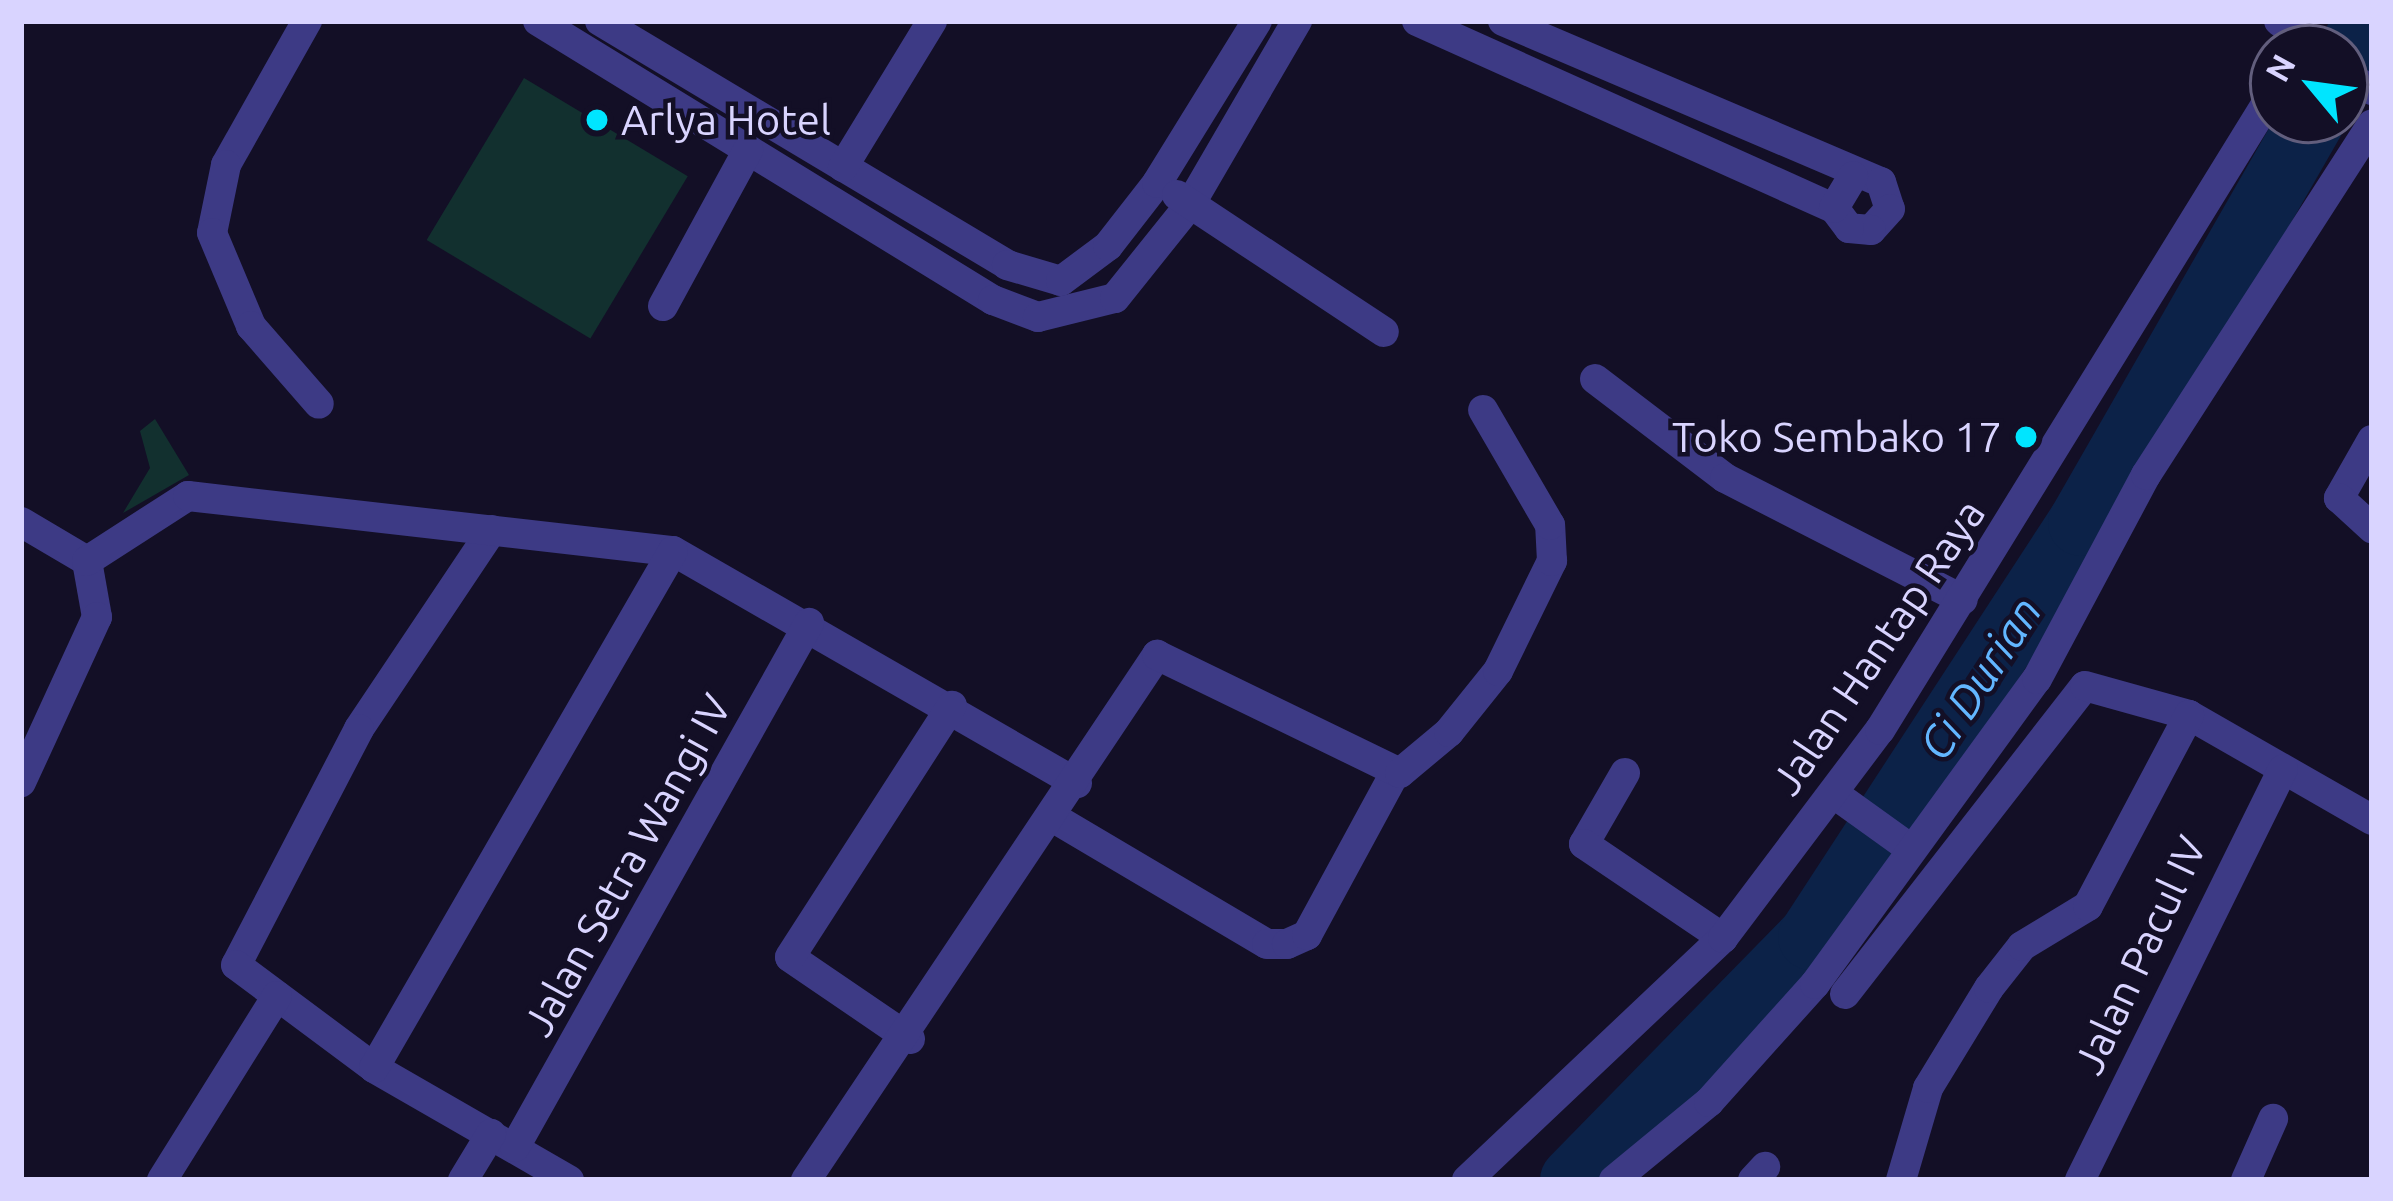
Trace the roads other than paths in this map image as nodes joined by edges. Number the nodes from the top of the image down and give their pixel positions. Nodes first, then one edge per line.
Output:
1 (307, 21) edge
2 (538, 21) edge
3 (932, 21) edge
4 (1257, 21) edge
5 (1297, 21) edge
6 (1417, 21) edge
7 (1503, 21) edge
8 (609, 23) edge
9 (1461, 28) edge
10 (595, 56) junction
11 (2371, 130) edge
12 (2249, 132) edge
13 (748, 150) junction
14 (843, 167) junction
15 (1853, 176) junction
16 (1157, 183) junction
17 (1191, 203) junction
18 (1834, 208) junction
19 (663, 306) dead end
20 (1384, 332) dead end
21 (1594, 379) dead end
22 (319, 404) dead end
23 (1483, 410) dead end
24 (2372, 440) edge
25 (21, 522) edge
26 (2372, 528) edge
27 (492, 530) junction
28 (673, 551) junction
29 (87, 560) junction
30 (1964, 600) junction
31 (809, 623) junction
32 (2037, 679) junction
33 (2084, 686) junction
34 (952, 706) junction
35 (2189, 715) junction
36 (2283, 769) junction
37 (1396, 771) junction
38 (1625, 773) dead end
39 (21, 782) edge
40 (1077, 783) junction
41 (1838, 797) junction
42 (1054, 818) junction
43 (2372, 820) edge
44 (1907, 845) junction
45 (1723, 938) junction
46 (1845, 994) dead end
47 (277, 996) junction
48 (910, 1039) junction
49 (374, 1068) junction
50 (2273, 1119) dead end
51 (503, 1141) junction
52 (162, 1180) edge
53 (463, 1180) edge
54 (569, 1180) edge
55 (806, 1180) edge
56 (1467, 1180) edge
57 (1614, 1180) edge
58 (1901, 1180) edge
59 (2080, 1180) edge
60 (2246, 1180) edge

1 - 22 street
2 - 10 street
3 - 14 street
4 - 16 street
5 - 17 street
6 - 9 street
7 - 15 street
8 - 10 street
8 - 14 street
9 - 18 street
10 - 13 street
11 - 32 street
12 - 30 street, Jalan Hantap Raya
13 - 17 street
13 - 19 street
14 - 16 street
15 - 18 street
15 - 18 street
16 - 17 street
17 - 20 street
21 - 30 street
23 - 37 street
24 - 26 street
25 - 29 street
27 - 28 street
27 - 29 street
27 - 47 street
28 - 31 street
28 - 49 street
29 - 39 street
30 - 41 street, Jalan Hantap Raya
31 - 34 street
31 - 51 street, Jalan Setra Wangi IV
32 - 33 street
32 - 44 street
33 - 35 street
33 - 46 street
34 - 40 street
34 - 48 street
35 - 36 street
35 - 58 street
36 - 43 street
36 - 59 street, Jalan Pacul IV
37 - 40 street
37 - 42 street
38 - 45 street
40 - 42 street
41 - 44 street
41 - 45 street, Jalan Hantap Raya
42 - 48 street
44 - 57 street
45 - 56 street, Jalan Hantap Raya
47 - 49 street
47 - 52 street
48 - 55 street
49 - 51 street
50 - 60 street
51 - 53 street, Jalan Setra Wangi IV
51 - 54 street

